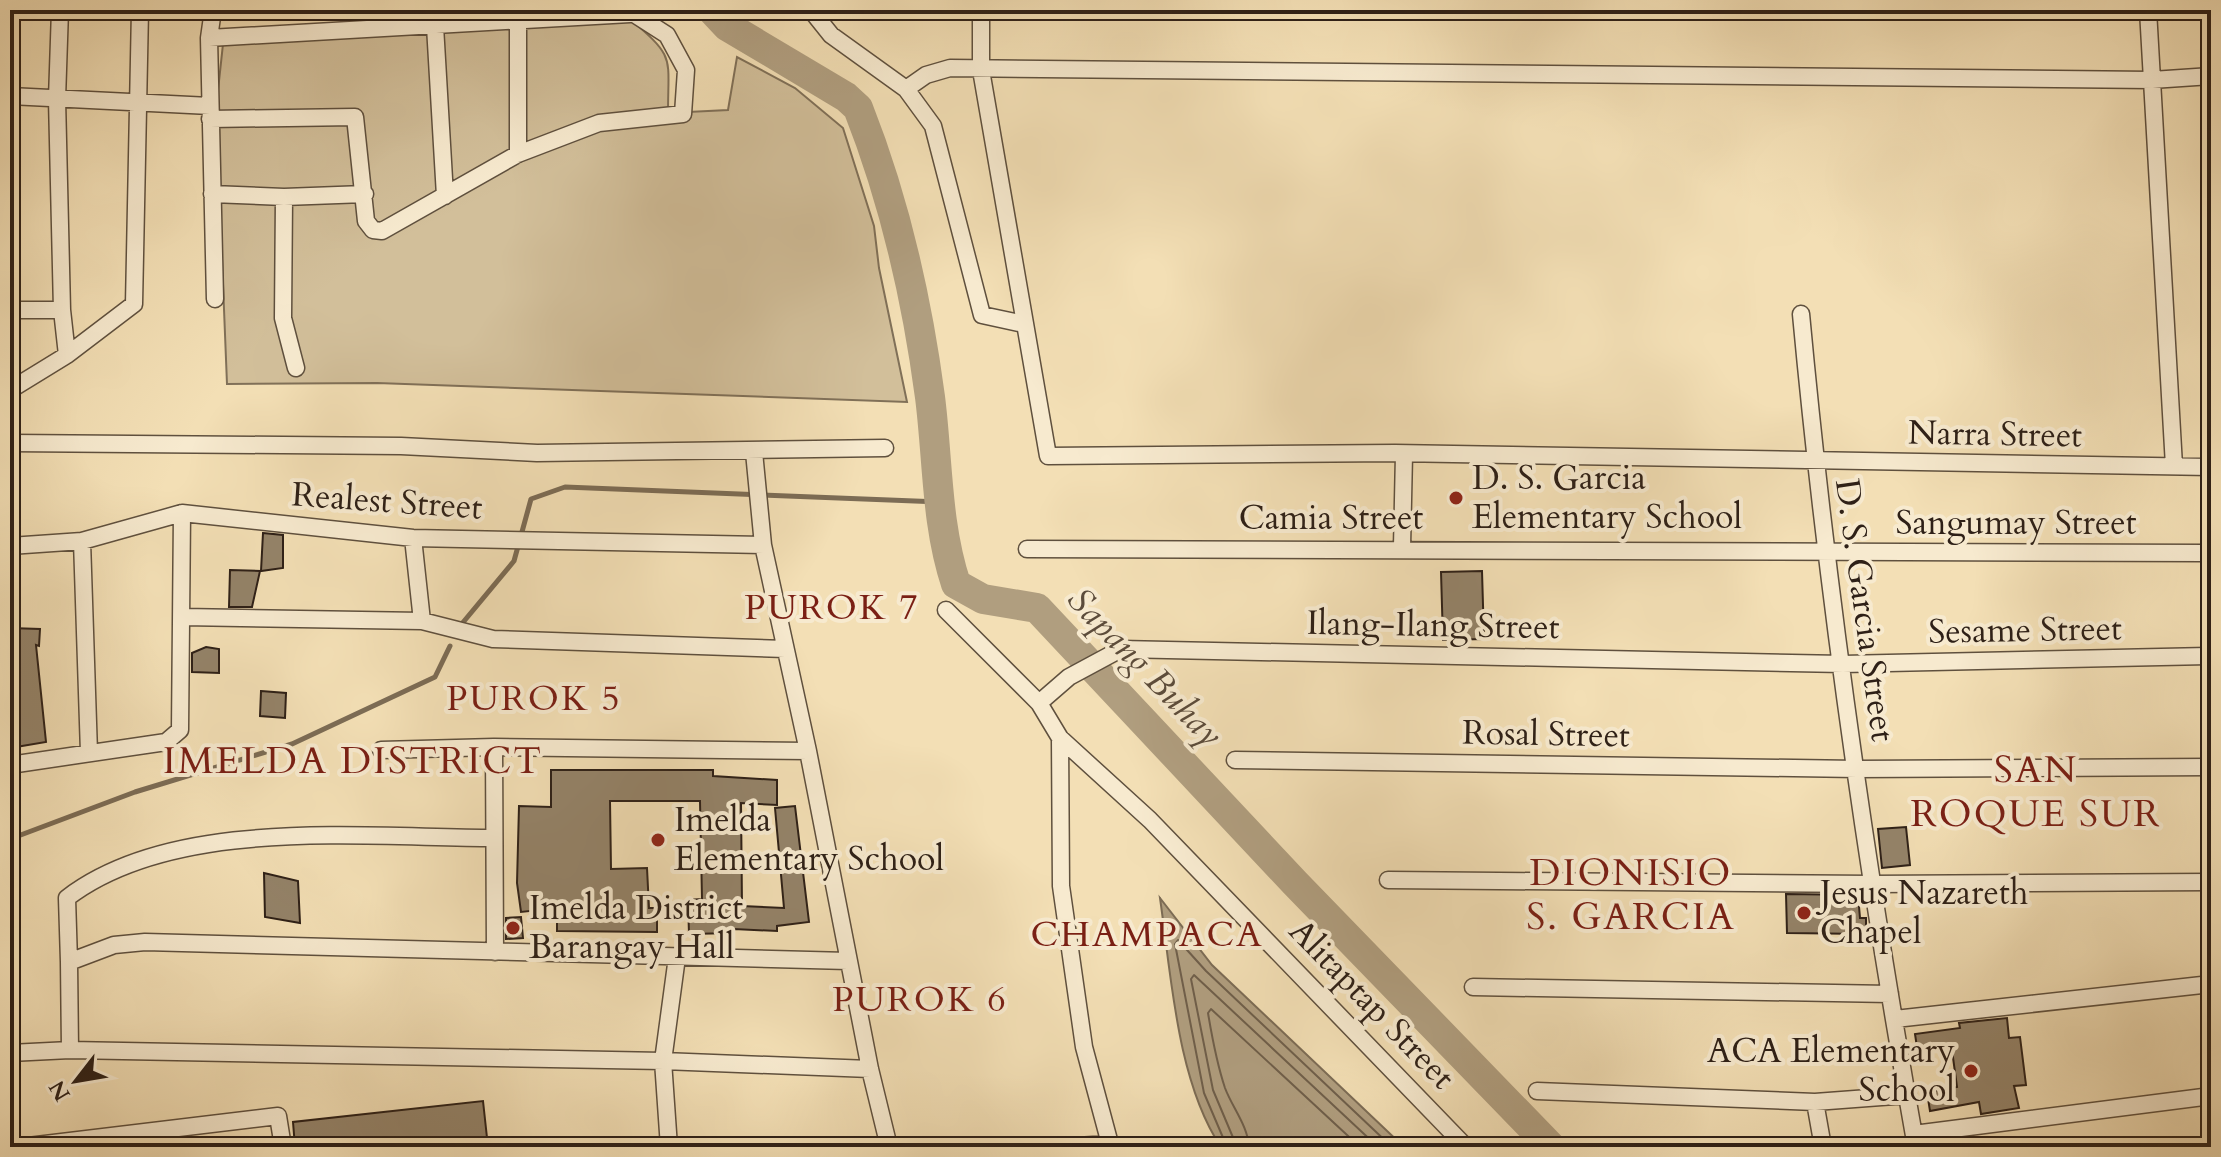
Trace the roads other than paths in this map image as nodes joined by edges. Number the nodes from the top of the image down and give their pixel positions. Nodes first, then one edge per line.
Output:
1 (60, 10) edge
2 (140, 10) edge
3 (213, 10) edge
4 (811, 10) edge
5 (981, 10) edge
6 (2148, 10) edge
7 (629, 12) edge
8 (518, 21) junction
9 (435, 26) junction
10 (209, 38) junction
11 (981, 70) junction
12 (2211, 76) edge
13 (2152, 80) junction
14 (906, 89) junction
15 (10, 96) edge
16 (57, 99) junction
17 (137, 105) junction
18 (210, 112) junction
19 (518, 154) junction
20 (212, 194) junction
21 (365, 194) junction
22 (445, 196) junction
23 (284, 197) junction
24 (215, 299) dead end
25 (10, 310) edge
26 (62, 310) junction
27 (1801, 314) dead end
28 (1024, 324) junction
29 (67, 355) junction
30 (296, 368) dead end
31 (10, 390) edge
32 (10, 443) edge
33 (885, 448) dead end
34 (754, 452) junction
35 (1404, 454) junction
36 (1815, 461) junction
37 (2174, 466) junction
38 (2211, 467) edge
39 (182, 513) junction
40 (413, 538) junction
41 (82, 541) junction
42 (763, 545) junction
43 (10, 546) edge
44 (1402, 547) junction
45 (1027, 549) dead end
46 (1826, 553) junction
47 (2206, 553) dead end
48 (946, 610) dead end
49 (183, 617) junction
50 (422, 621) junction
51 (785, 649) junction
52 (2208, 656) dead end
53 (1843, 664) junction
54 (1039, 703) junction
55 (1060, 738) junction
56 (494, 747) junction
57 (381, 750) dead end
58 (808, 751) junction
59 (89, 753) junction
60 (1235, 760) dead end
61 (10, 765) edge
62 (2211, 767) edge
63 (1857, 769) junction
64 (494, 838) junction
65 (1388, 880) dead end
66 (2211, 882) edge
67 (1872, 884) junction
68 (495, 952) junction
69 (677, 957) junction
70 (848, 961) junction
71 (69, 962) junction
72 (2211, 984) edge
73 (1473, 987) dead end
74 (1890, 994) junction
75 (1895, 1019) junction
76 (70, 1050) junction
77 (10, 1053) edge
78 (663, 1061) junction
79 (870, 1069) junction
80 (1537, 1091) dead end
81 (1908, 1095) junction
82 (2211, 1096) edge
83 (1815, 1102) junction
84 (1915, 1141) edge
85 (1111, 1146) edge
86 (20, 1147) edge
87 (283, 1147) edge
88 (669, 1147) edge
89 (889, 1147) edge
90 (1060, 1147) edge
91 (1466, 1147) edge
92 (1823, 1147) edge

1 - 16 street
2 - 17 street
3 - 10 street
4 - 14 street
5 - 11 street
6 - 13 street
7 - 8 street
7 - 19 street
8 - 9 street
8 - 19 street
9 - 10 street
9 - 22 street
10 - 18 street
11 - 13 street
11 - 14 street
11 - 28 street
12 - 13 street
13 - 37 street
14 - 28 street
15 - 16 street
16 - 17 street
16 - 26 street
17 - 18 street
17 - 29 street
18 - 20 street
18 - 21 street
19 - 22 street
20 - 23 street
20 - 24 street
21 - 22 street
21 - 23 street
23 - 30 street
25 - 26 street
26 - 29 street
27 - 36 street, D. S. Garcia Street
28 - 35 street, Narra Street
29 - 31 street
32 - 34 street
33 - 34 street
34 - 42 street
35 - 36 street, Narra Street
35 - 44 street
36 - 37 street, Narra Street
36 - 46 street, D. S. Garcia Street
37 - 38 street, Narra Street
39 - 40 street, Realest Street
39 - 41 street, Realest Street
39 - 49 street
40 - 42 street, Realest Street
40 - 50 street
41 - 43 street, Realest Street
41 - 59 street
42 - 51 street
44 - 45 street, Camia Street
44 - 46 street, Camia Street
46 - 47 street, Sangumay Street
46 - 53 street, D. S. Garcia Street
48 - 54 street, Alitaptap Street
49 - 50 street
49 - 59 street
50 - 51 street
51 - 58 street
52 - 53 street, Sesame Street
53 - 54 street, Ilang-Ilang Street
53 - 63 street, D. S. Garcia Street
54 - 55 street, Alitaptap Street
55 - 85 street
55 - 91 street, Alitaptap Street
56 - 57 street
56 - 58 street
56 - 64 street
58 - 70 street
59 - 61 street
60 - 63 street, Rosal Street
62 - 63 street, Rosal Street
63 - 67 street, D. S. Garcia Street
64 - 68 street
64 - 71 street
65 - 67 street
66 - 67 street
67 - 74 street, D. S. Garcia Street
68 - 69 street
68 - 71 street
69 - 70 street
69 - 78 street
70 - 79 street
71 - 76 street
72 - 75 street
73 - 74 street
74 - 75 street, D. S. Garcia Street
75 - 81 street, D. S. Garcia Street
76 - 77 street
76 - 78 street
78 - 79 street
78 - 88 street
79 - 89 street
80 - 83 street
81 - 83 street
81 - 84 street, D. S. Garcia Street
82 - 84 street
83 - 92 street
85 - 90 street
86 - 87 street

